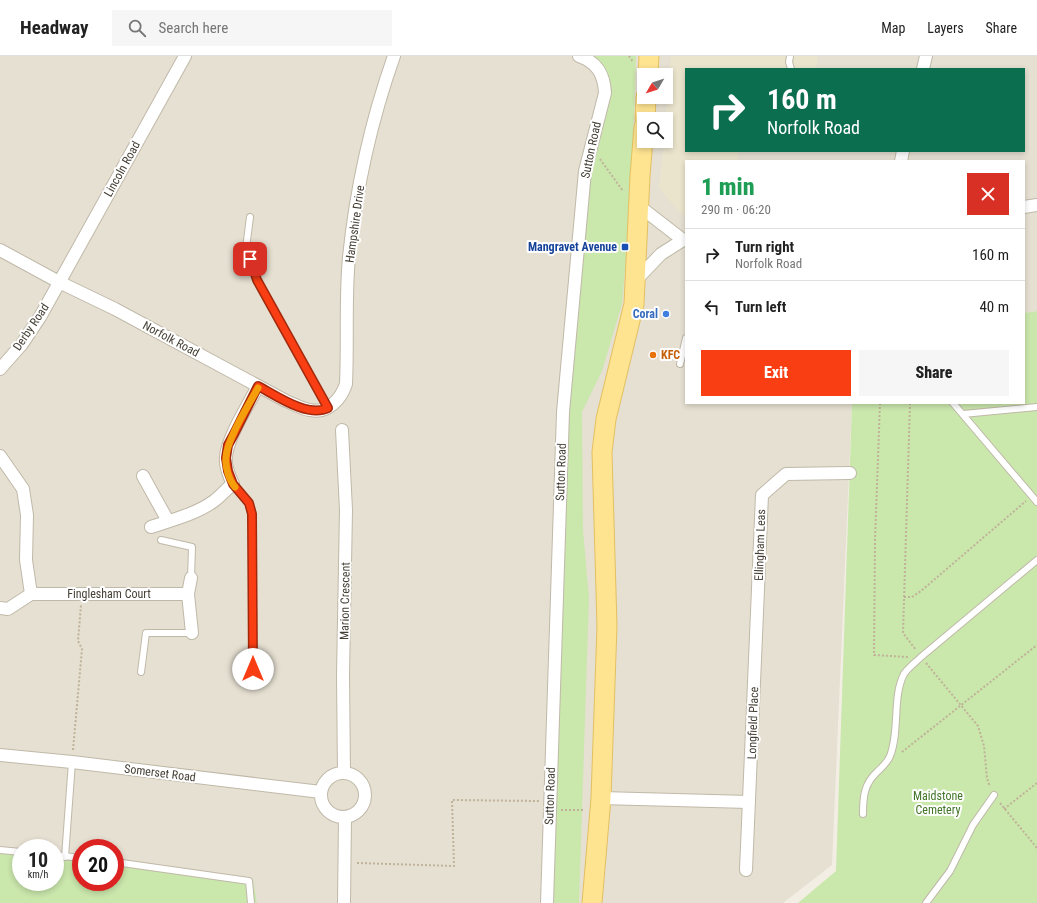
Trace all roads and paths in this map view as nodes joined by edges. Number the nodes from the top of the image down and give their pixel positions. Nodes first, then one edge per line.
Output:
1 (186, 56) edge
2 (394, 56) edge
3 (579, 56) edge
4 (649, 56) edge
5 (790, 56) edge
6 (926, 56) edge
7 (648, 68) edge
8 (792, 68) edge
9 (923, 68) edge
10 (591, 146) junction
11 (643, 148) edge
12 (1037, 205) edge
13 (639, 206) junction
14 (1025, 207) edge
15 (250, 217) dead end
16 (684, 240) edge
17 (0, 250) edge
18 (636, 280) junction
19 (59, 282) junction
20 (685, 342) edge
21 (680, 364) dead end
22 (0, 369) edge
23 (258, 386) junction
24 (880, 404) edge
25 (954, 404) edge
26 (1037, 407) edge
27 (328, 408) junction
28 (963, 414) junction
29 (342, 430) dead end
30 (0, 456) edge
31 (850, 473) dead end
32 (143, 476) dead end
33 (233, 484) junction
34 (1032, 496) junction
35 (1037, 502) edge
36 (168, 521) junction
37 (151, 527) dead end
38 (161, 540) dead end
39 (1037, 560) edge
40 (191, 578) joint
41 (31, 594) junction
42 (82, 594) junction
43 (188, 594) junction
44 (904, 597) dead end
45 (0, 608) edge
46 (192, 632) joint
47 (756, 643) joint
48 (1037, 644) edge
49 (921, 657) junction
50 (253, 669) dead end
51 (141, 672) dead end
52 (900, 753) dead end
53 (0, 755) edge
54 (72, 762) junction
55 (344, 772) junction
56 (1037, 783) edge
57 (321, 792) junction
58 (994, 795) dead end
59 (749, 802) junction
60 (600, 804) junction
61 (550, 806) junction
62 (1004, 809) dead end
63 (863, 814) dead end
64 (345, 817) junction
65 (0, 850) edge
66 (12, 851) edge
67 (65, 856) joint
68 (72, 857) edge
69 (124, 863) edge
70 (344, 863) junction
71 (746, 870) dead end
72 (251, 903) edge
73 (344, 903) edge
74 (547, 903) edge
75 (592, 903) edge
76 (926, 903) edge

1 - 19 street, Lincoln Road
2 - 27 street, Hampshire Drive
3 - 10 street, Sutton Road
4 - 7 main road
5 - 8 lane
6 - 9 street
10 - 13 path
10 - 61 street, Sutton Road
11 - 13 main road
12 - 14 street
13 - 16 street
13 - 18 main road
15 - 27 lane
16 - 18 street
17 - 19 street, Norfolk Road
18 - 60 main road
19 - 22 street, Derby Road
19 - 23 street, Norfolk Road
20 - 21 lane
23 - 27 street, Norfolk Road
23 - 33 street
24 - 49 path
25 - 28 lane
26 - 28 lane
28 - 34 lane
29 - 55 street, Marion Crescent
30 - 41 street
31 - 47 street, Ellingham Leas
32 - 36 street
33 - 36 street
33 - 50 lane
34 - 35 lane
34 - 44 path
36 - 37 street
38 - 40 lane
39 - 49 lane
40 - 43 street
41 - 42 street, Finglesham Court
41 - 45 street
42 - 43 street, Finglesham Court
42 - 54 path
43 - 46 street
46 - 51 lane
47 - 59 street, Longfield Place
48 - 52 path
49 - 63 lane
53 - 54 street, Somerset Road
54 - 57 street, Somerset Road
54 - 67 lane
55 - 57 street
55 - 64 street
56 - 62 path
57 - 64 street
58 - 76 lane
59 - 60 street
59 - 71 street, Longfield Place
60 - 61 path
60 - 75 main road
61 - 70 path
61 - 74 street, Sutton Road
64 - 70 street
65 - 66 lane
67 - 68 lane
69 - 72 lane
70 - 73 street

